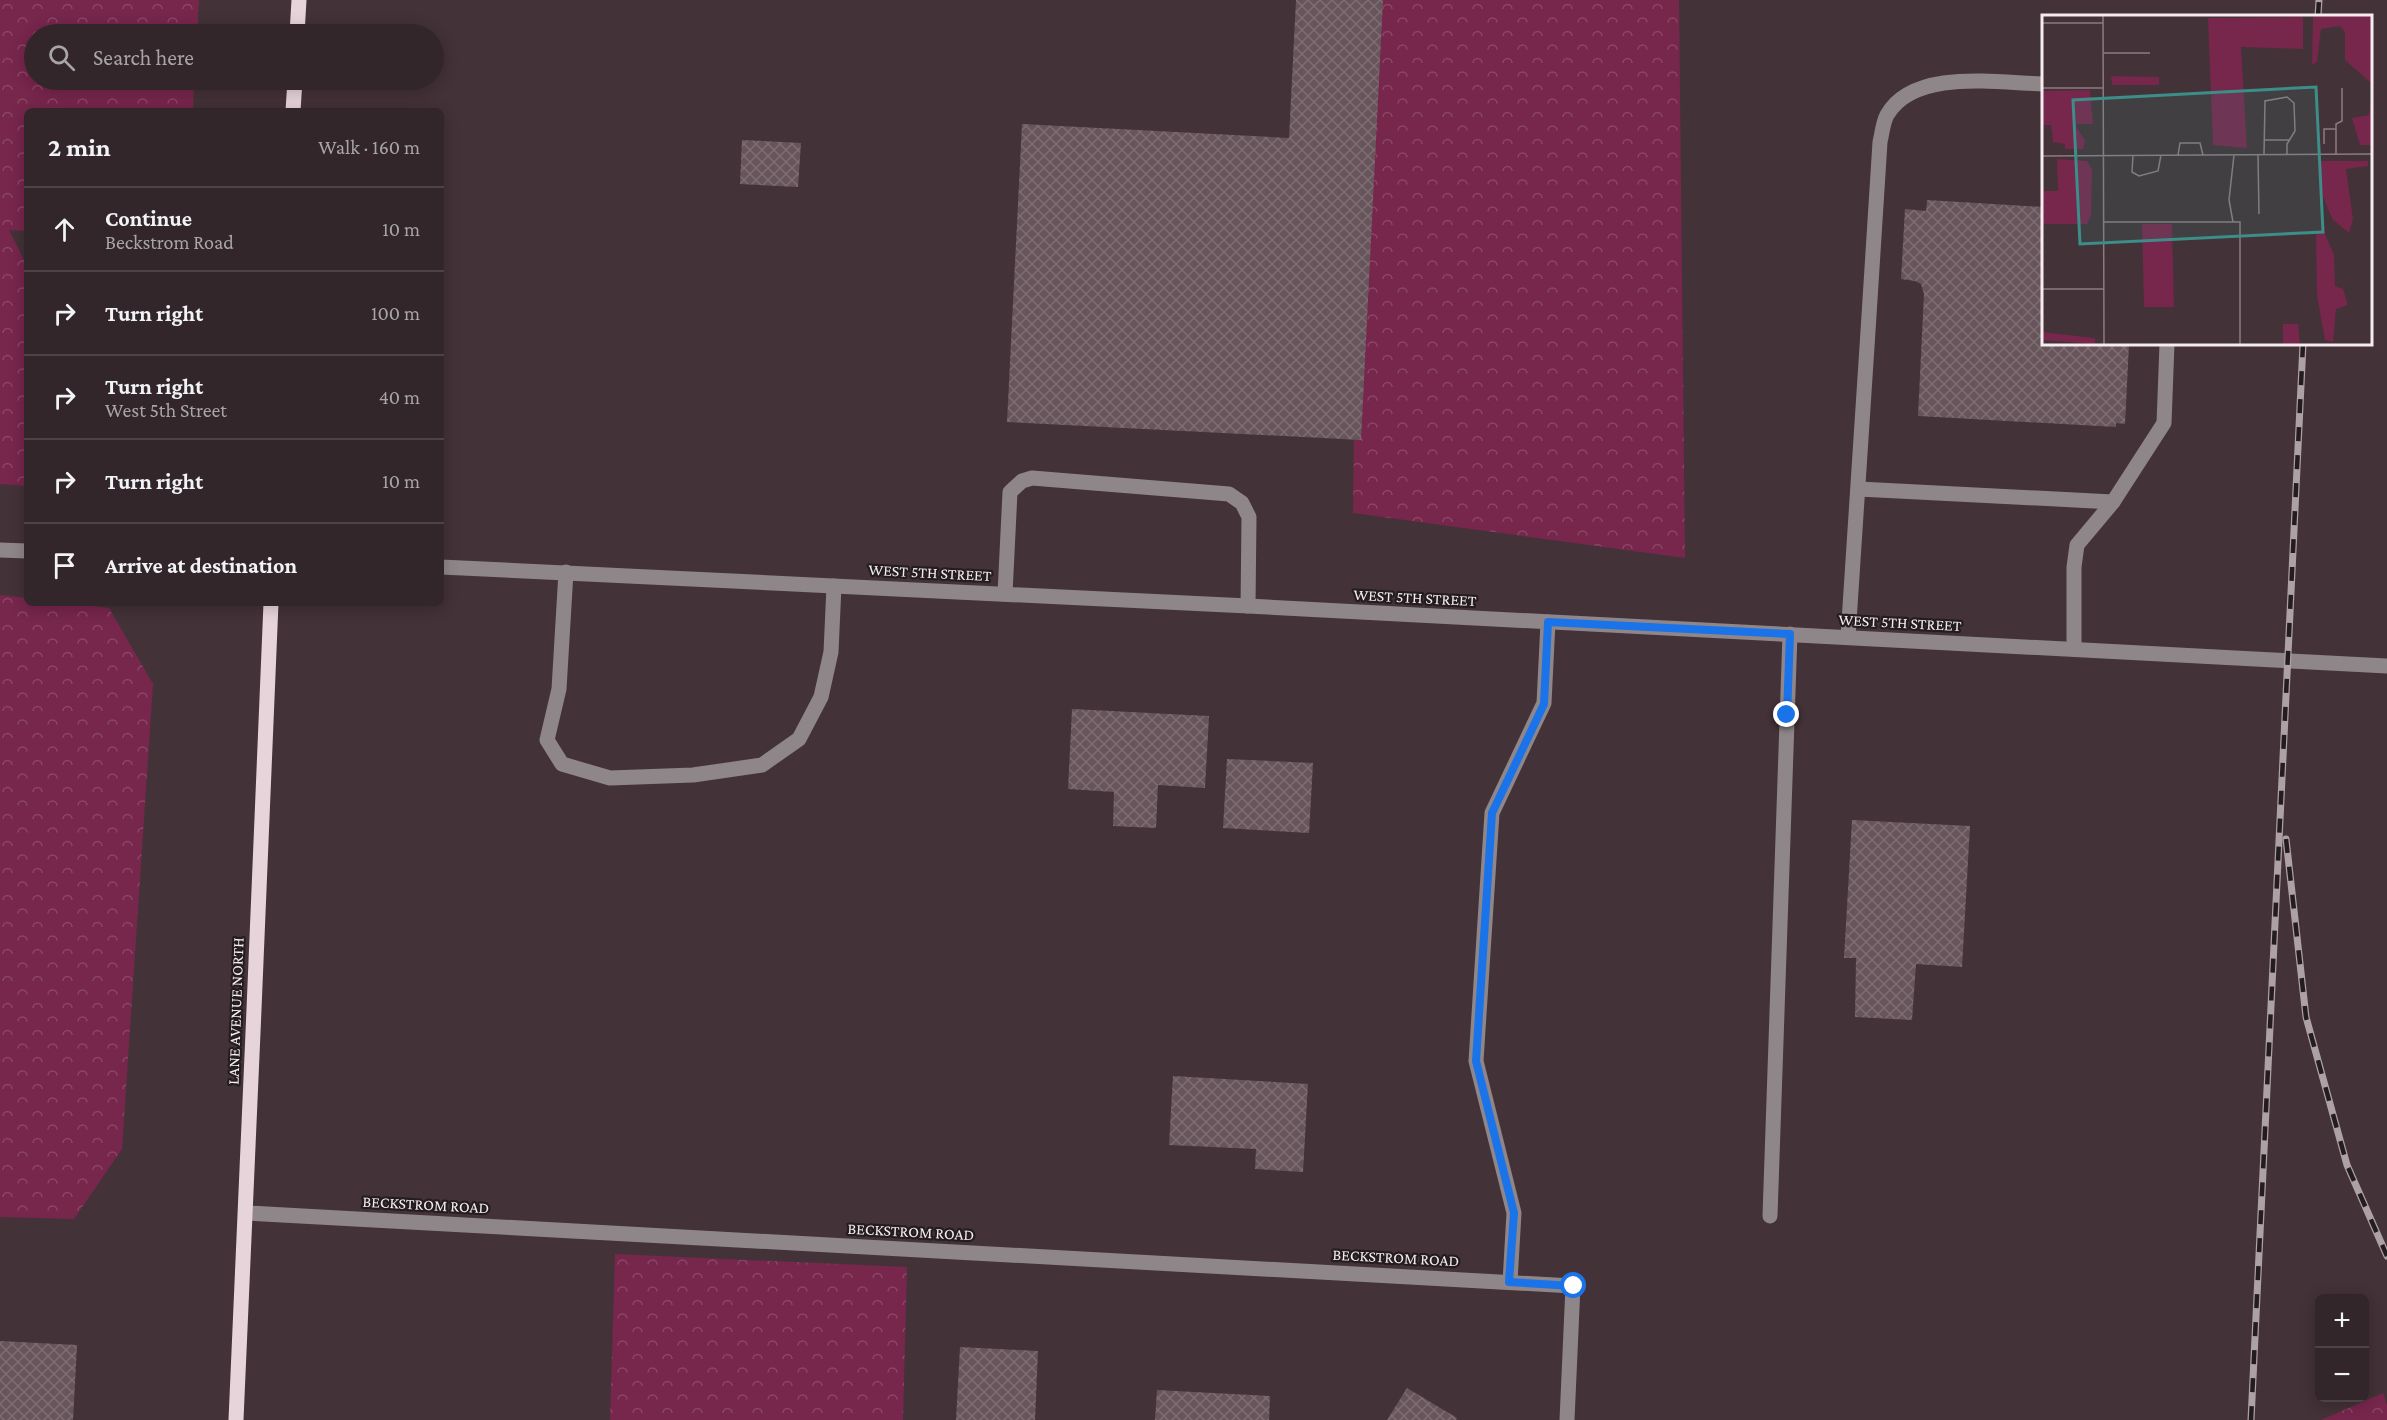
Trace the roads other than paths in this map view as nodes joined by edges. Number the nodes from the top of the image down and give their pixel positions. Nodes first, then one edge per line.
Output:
1 (299, 0) edge
2 (298, 24) edge
3 (2042, 84) edge
4 (294, 90) edge
5 (293, 108) edge
6 (2167, 345) edge
7 (1859, 489) junction
8 (2113, 502) junction
9 (0, 550) edge
10 (24, 551) edge
11 (444, 567) edge
12 (566, 572) junction
13 (834, 586) junction
14 (1005, 594) junction
15 (271, 606) edge
16 (1248, 606) junction
17 (1548, 622) junction
18 (1790, 634) junction
19 (1848, 637) junction
20 (2074, 649) junction
21 (2387, 666) edge
22 (247, 1213) junction
23 (1770, 1216) dead end
24 (1509, 1282) junction
25 (236, 1420) edge
26 (1567, 1420) edge

1 - 2 main road
3 - 7 street
4 - 5 main road
6 - 8 street
7 - 8 street
7 - 19 street
8 - 20 street
9 - 10 street
11 - 12 street, WEST 5TH STREET
12 - 13 street, WEST 5TH STREET
12 - 13 street
13 - 14 street, WEST 5TH STREET
14 - 16 street, WEST 5TH STREET
14 - 16 street
15 - 22 main road, LANE AVENUE NORTH
16 - 17 street, WEST 5TH STREET
17 - 18 street, WEST 5TH STREET
17 - 24 street
18 - 19 street, WEST 5TH STREET
18 - 23 street
19 - 20 street, WEST 5TH STREET
20 - 21 street, WEST 5TH STREET
22 - 24 street, BECKSTROM ROAD
22 - 25 main road, LANE AVENUE NORTH
24 - 26 street, BECKSTROM ROAD

